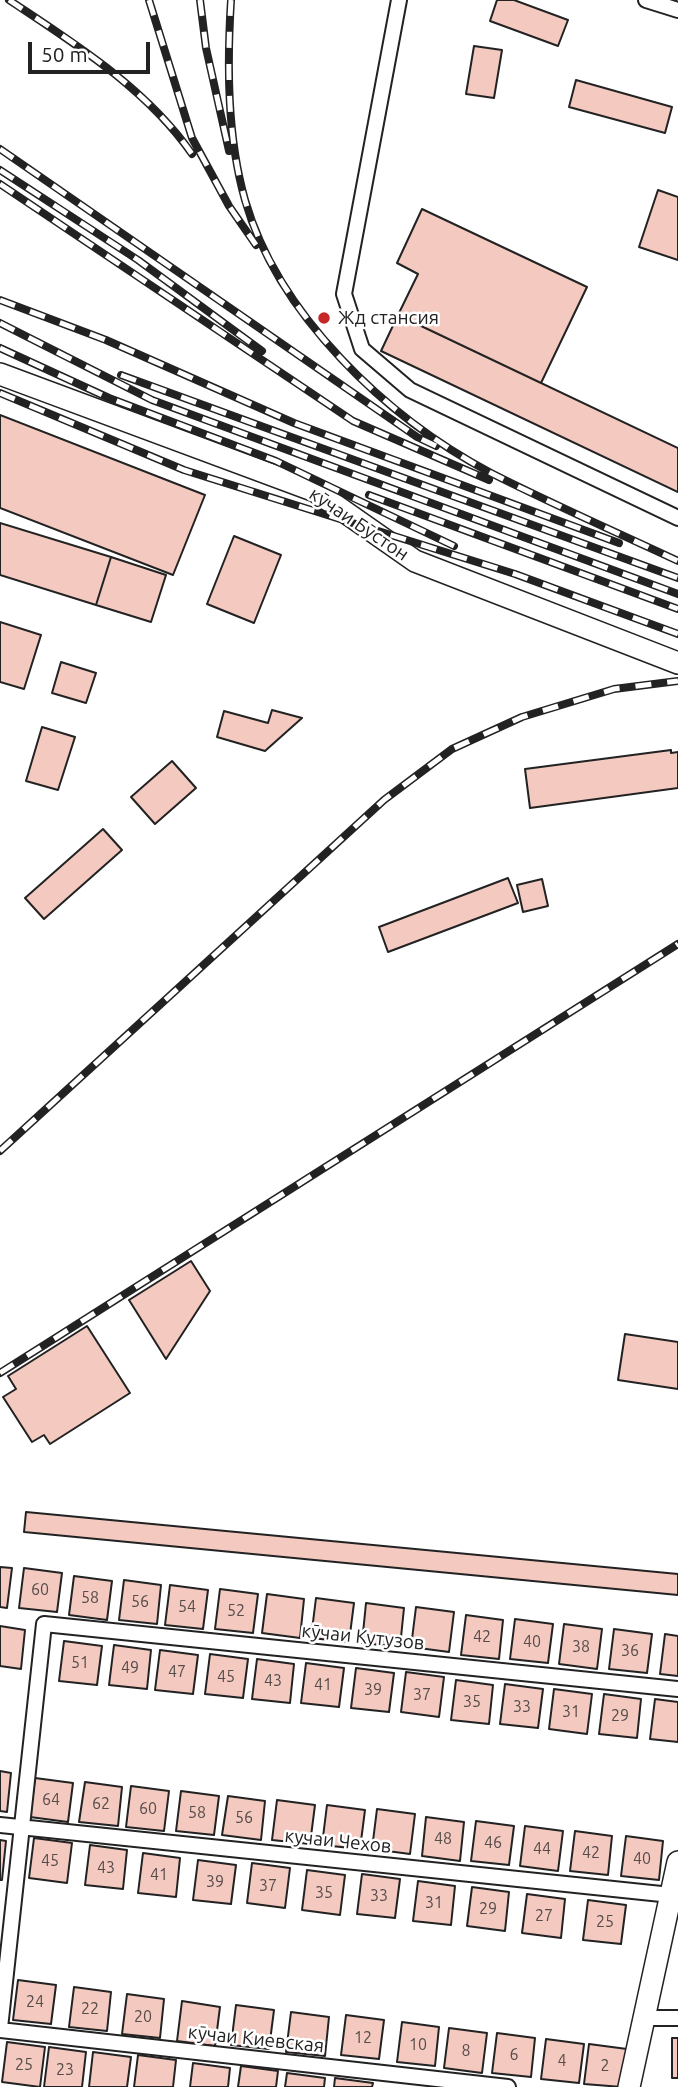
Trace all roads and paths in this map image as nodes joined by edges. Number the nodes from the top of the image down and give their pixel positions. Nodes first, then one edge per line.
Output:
1 (399, 0) edge
2 (646, 0) edge
3 (678, 10) edge
4 (0, 374) edge
5 (678, 518) edge
6 (678, 663) edge
7 (678, 1689) edge
8 (0, 1825) edge
9 (22, 1828) junction
10 (678, 1862) edge
11 (671, 1895) junction
12 (643, 2018) junction
13 (678, 2018) edge
14 (0, 2029) edge
15 (508, 2087) edge
16 (629, 2087) edge

1 - 5 street
2 - 3 street
4 - 6 main road, кӯчаи Бӯстон
7 - 9 street, кӯчаи Кутузов
8 - 9 street, кучаи Чехов
9 - 11 street, кучаи Чехов
9 - 14 street
10 - 11 main road
11 - 12 main road
12 - 13 street
12 - 16 main road
14 - 15 street, кӯчаи Киевская

